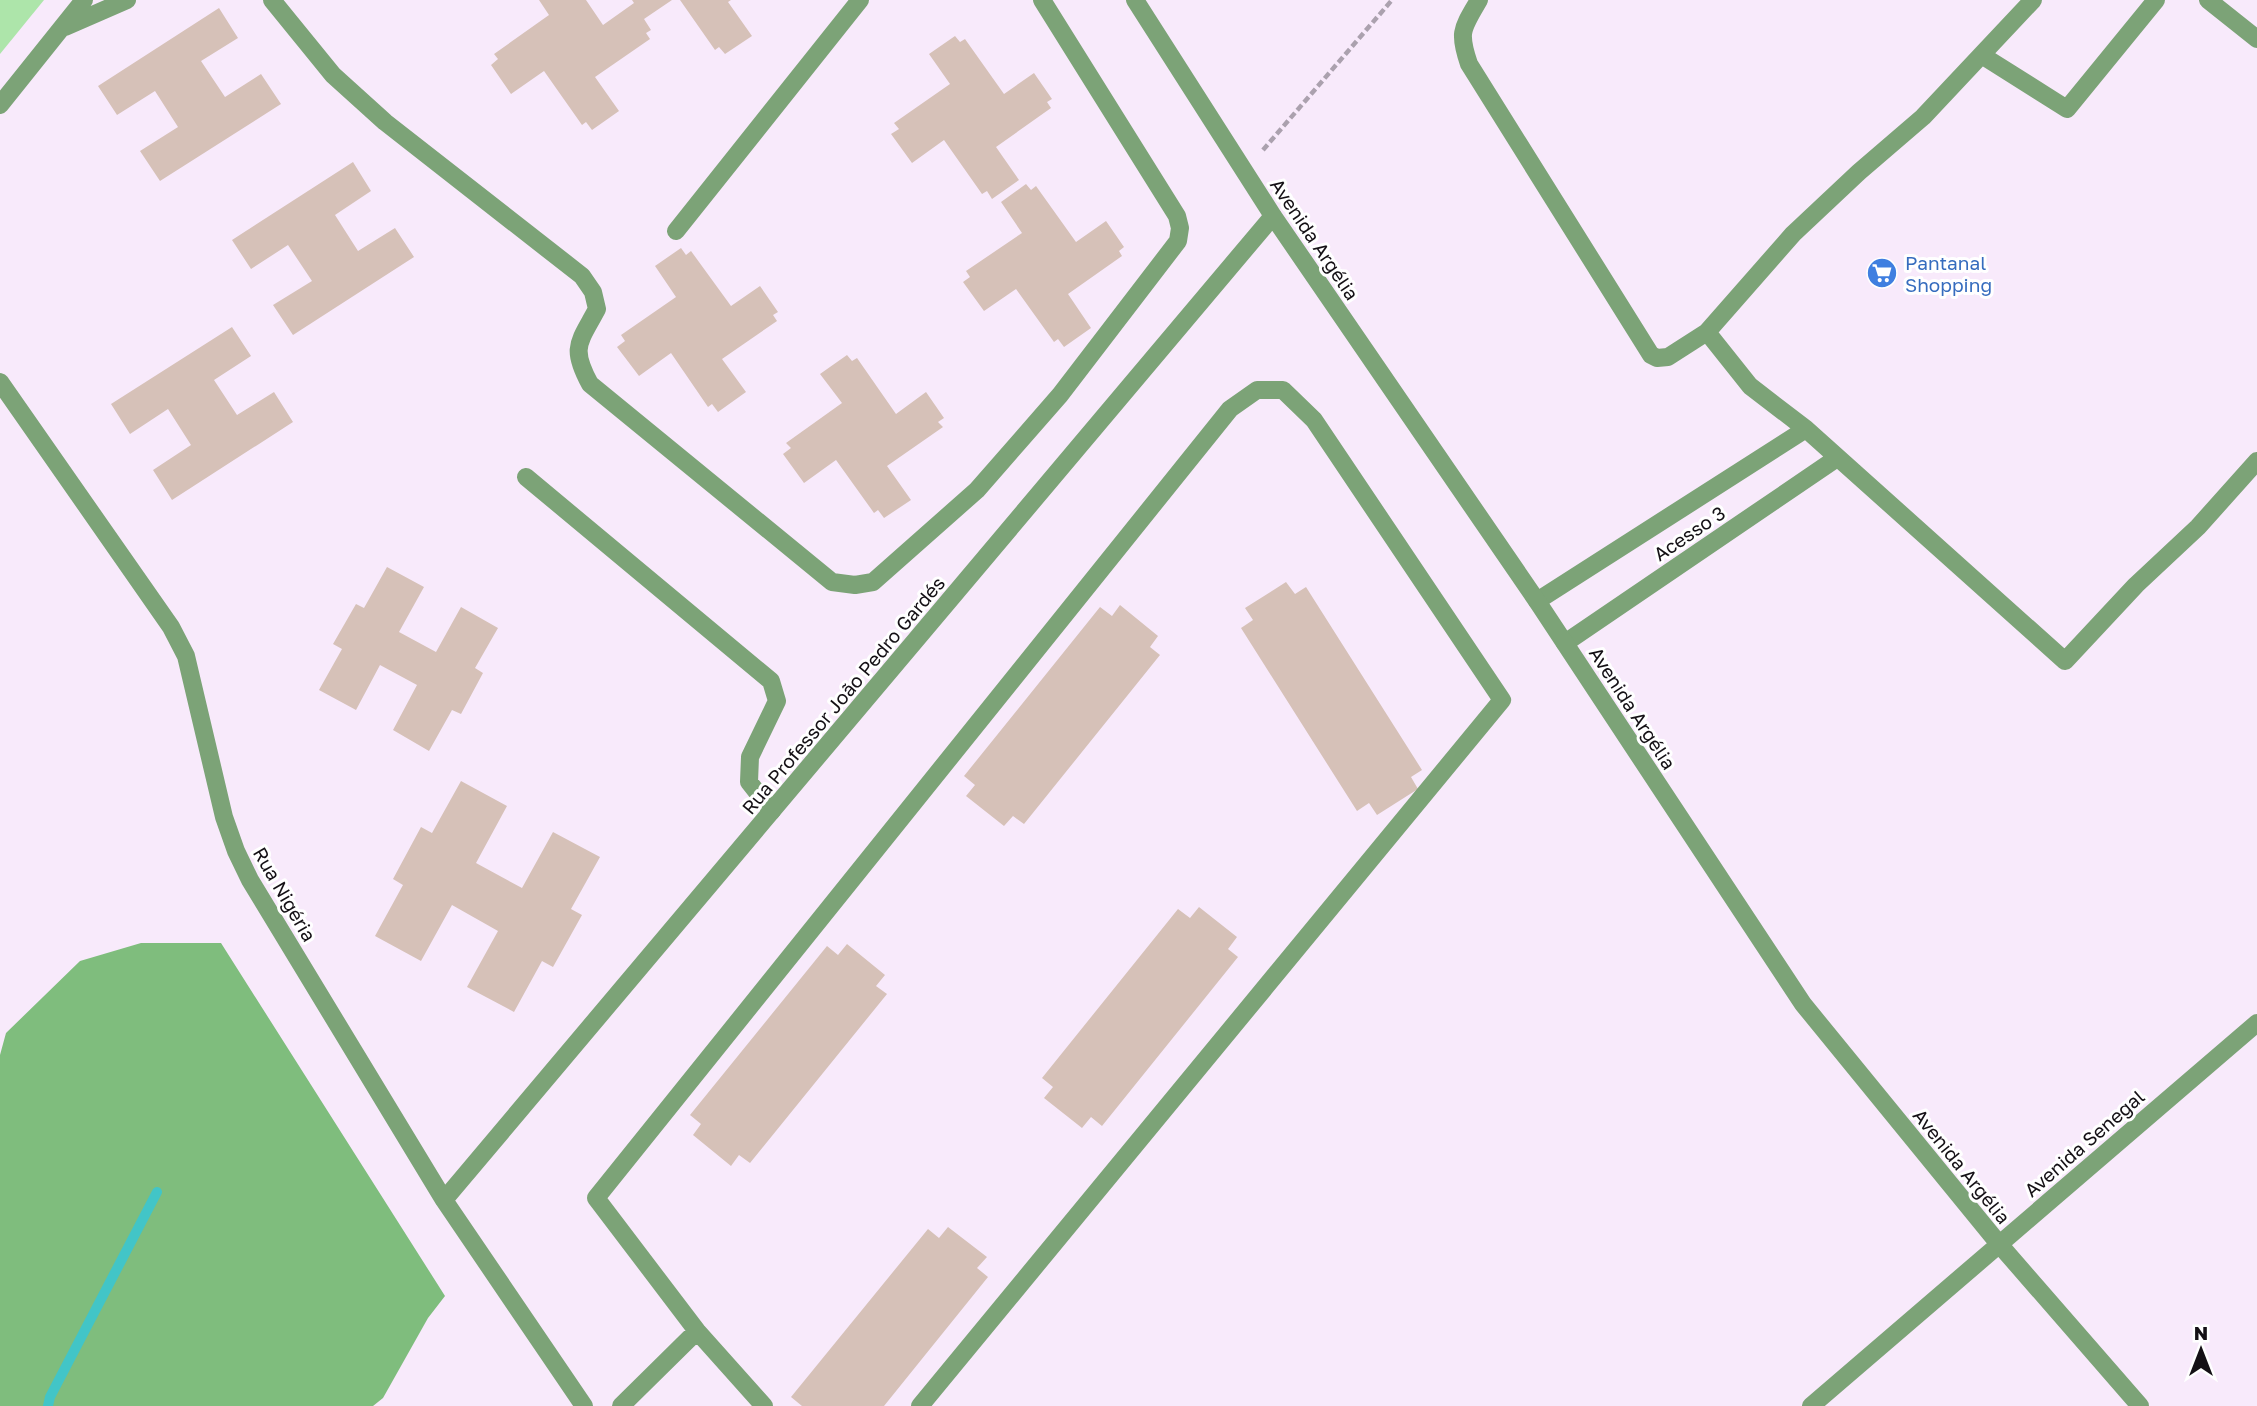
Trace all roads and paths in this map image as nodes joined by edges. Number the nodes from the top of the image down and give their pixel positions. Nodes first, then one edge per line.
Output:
1 (84, 0) edge
2 (127, 0) edge
3 (272, 0) edge
4 (860, 0) edge
5 (1042, 0) edge
6 (1135, 0) edge
7 (1392, 0) edge
8 (1479, 0) edge
9 (2033, 0) edge
10 (2155, 0) edge
11 (2208, 0) edge
12 (62, 29) junction
13 (2257, 39) edge
14 (1983, 56) junction
15 (0, 106) edge
16 (1244, 171) junction
17 (1273, 216) junction
18 (676, 231) dead end
19 (1707, 332) junction
20 (0, 382) edge
21 (1806, 429) junction
22 (1837, 458) junction
23 (2257, 461) edge
24 (526, 477) dead end
25 (1537, 601) junction
26 (1565, 643) junction
27 (772, 811) junction
28 (2257, 1023) edge
29 (444, 1200) junction
30 (1999, 1244) junction
31 (697, 1331) junction
32 (584, 1406) edge
33 (621, 1406) edge
34 (764, 1406) edge
35 (920, 1406) edge
36 (1811, 1406) edge
37 (2140, 1406) edge

1 - 12 street
2 - 12 street
3 - 5 street
4 - 18 street
6 - 16 street, Avenida Argélia
7 - 16 path
8 - 19 street
9 - 14 street
10 - 14 street
11 - 13 street
12 - 15 street
14 - 19 street
16 - 17 street, Avenida Argélia
17 - 25 street, Avenida Argélia
17 - 27 street, Rua Professor João Pedro Gardés
19 - 21 street
20 - 29 street, Rua Nigéria
21 - 22 street
21 - 25 street, Acesso 3
22 - 23 street
22 - 26 street, Acesso 3
24 - 27 street
25 - 26 street, Avenida Argélia
26 - 30 street, Avenida Argélia
27 - 29 street, Rua Professor João Pedro Gardés
28 - 30 street, Avenida Senegal
29 - 32 street, Rua Nigéria
30 - 36 street, Avenida Senegal
30 - 37 street, Avenida Argélia
31 - 33 street
31 - 34 street
31 - 35 street

